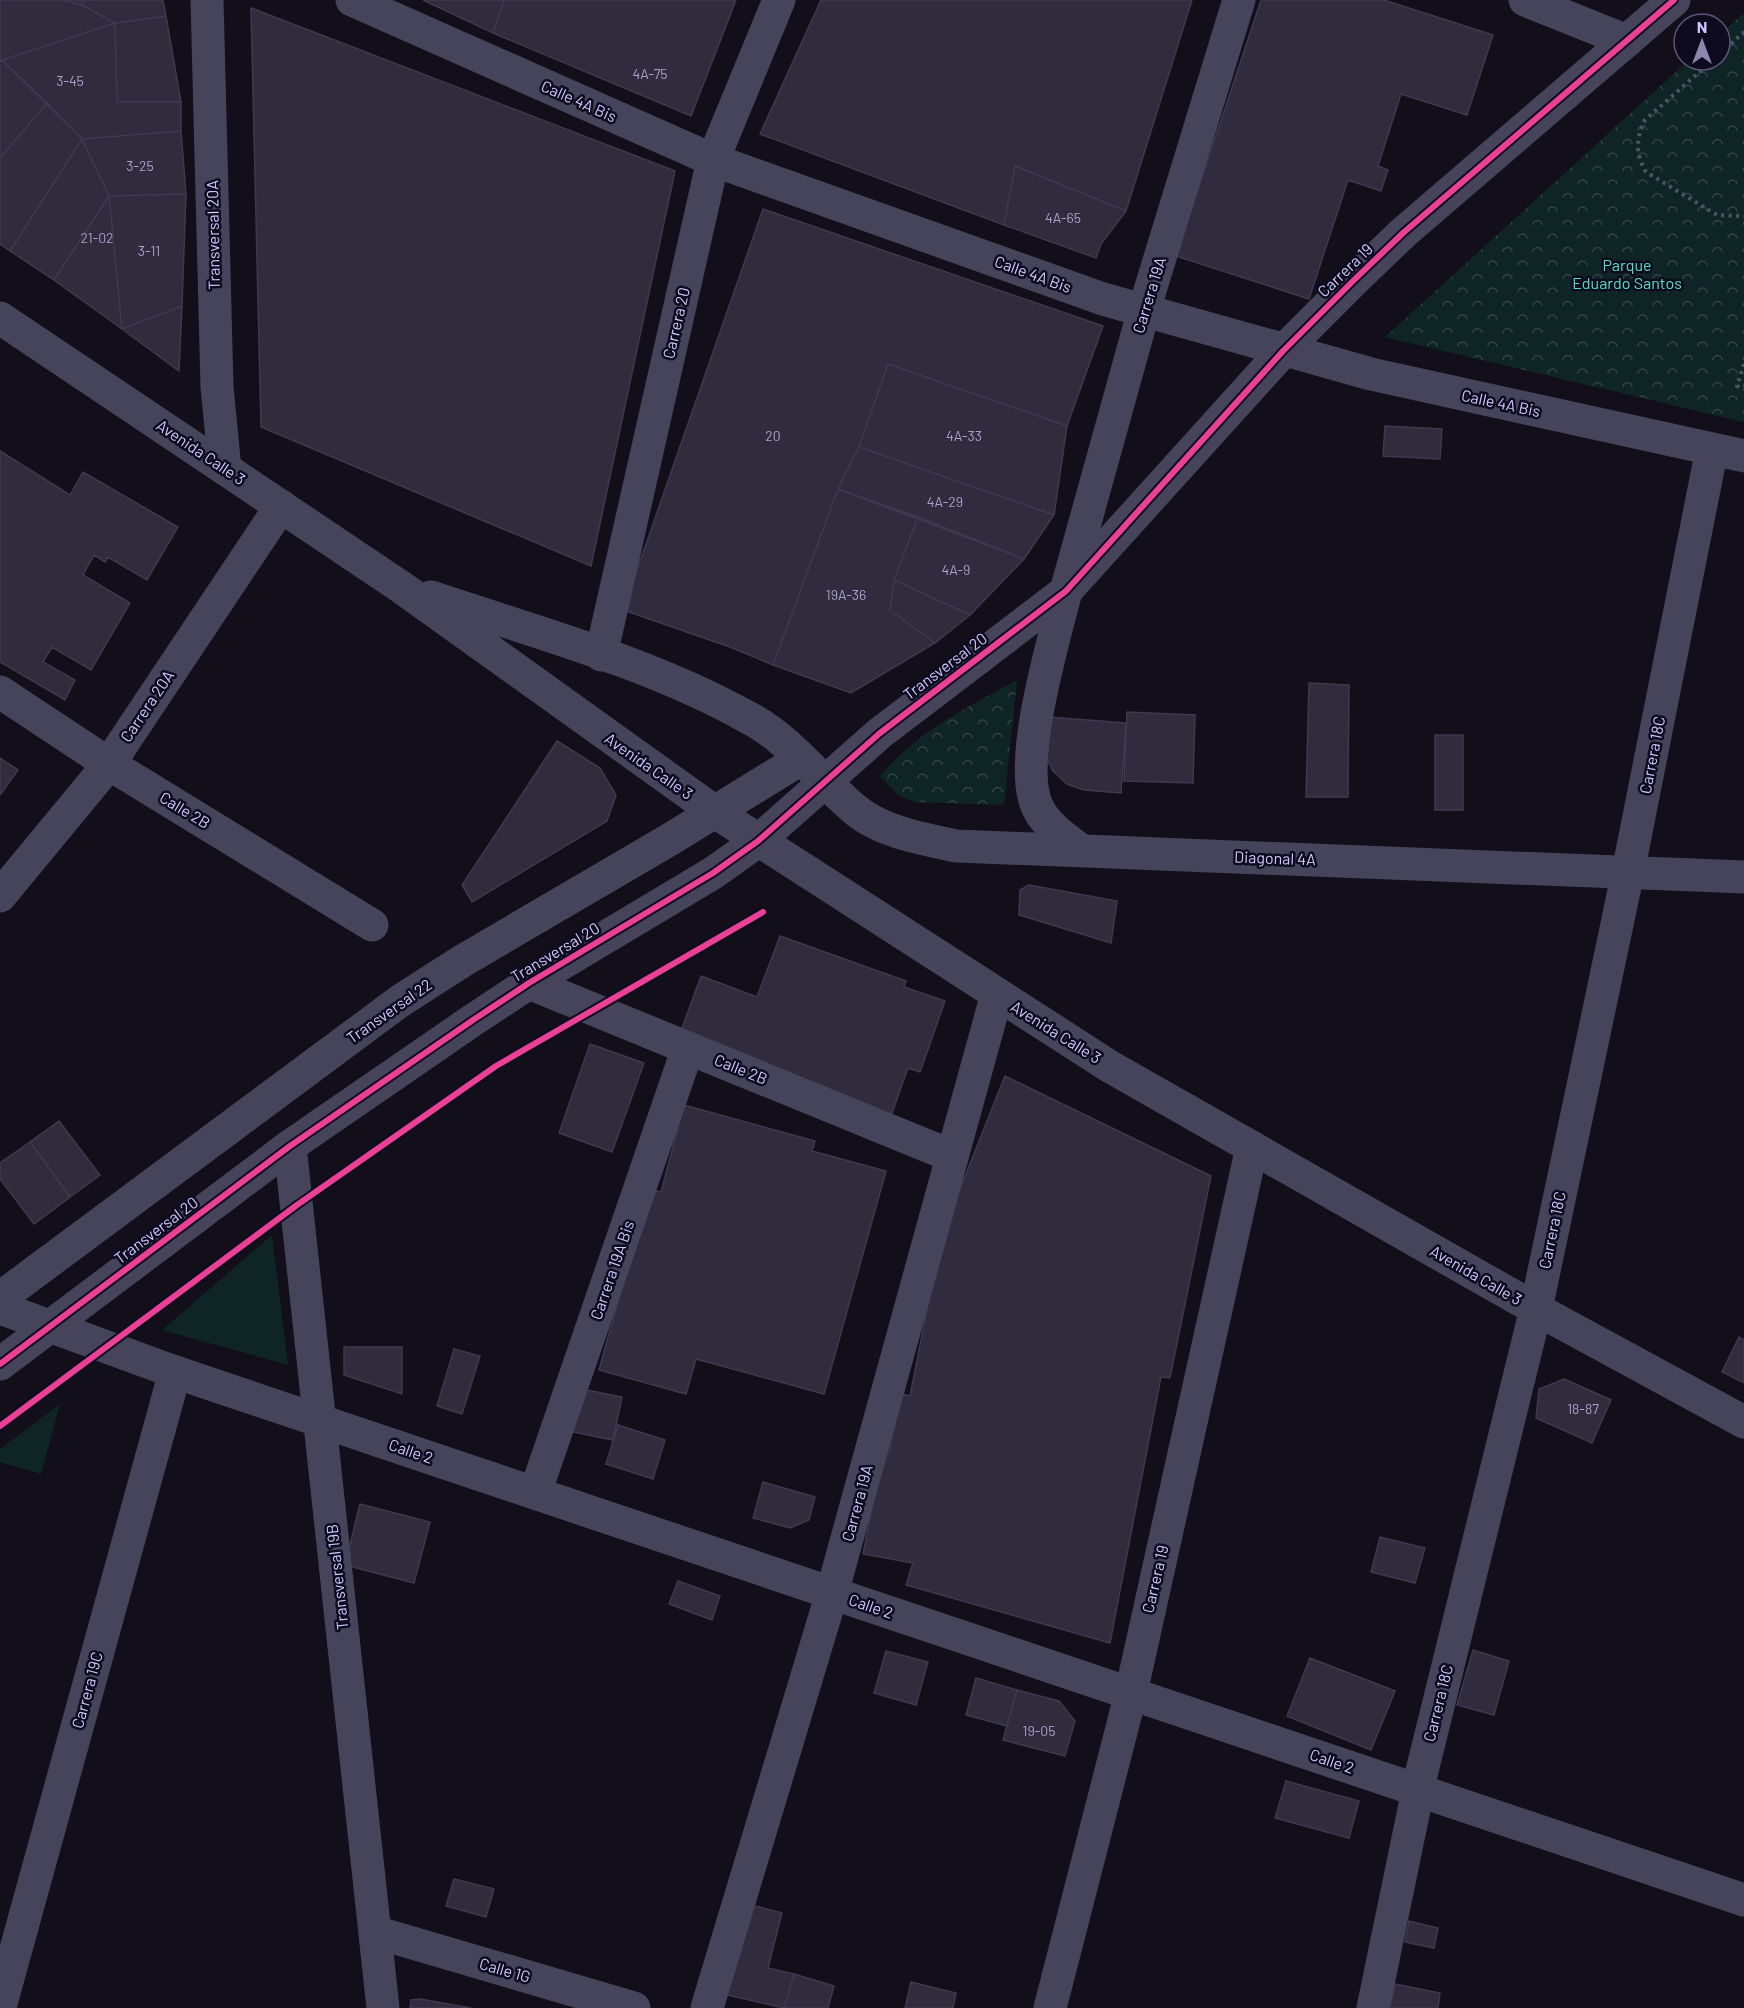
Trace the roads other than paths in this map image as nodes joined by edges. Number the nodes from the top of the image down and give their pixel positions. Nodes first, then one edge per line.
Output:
1 (207, 0) edge
2 (352, 0) edge
3 (778, 0) edge
4 (1239, 0) edge
5 (1525, 0) edge
6 (1674, 0) edge
7 (1627, 41) junction
8 (713, 160) junction
9 (1144, 310) junction
10 (0, 318) edge
11 (1283, 351) junction
12 (1712, 449) junction
13 (1744, 456) edge
14 (225, 469) junction
15 (281, 506) junction
16 (401, 587) junction
17 (1066, 591) junction
18 (601, 655) junction
19 (0, 692) edge
20 (801, 759) junction
21 (109, 764) junction
22 (825, 781) junction
23 (715, 812) junction
24 (758, 841) junction
25 (1082, 851) junction
26 (1628, 872) junction
27 (1744, 877) edge
28 (0, 896) edge
29 (372, 925) dead end
30 (529, 983) junction
31 (997, 994) junction
32 (688, 1048) junction
33 (290, 1146) junction
34 (1252, 1147) junction
35 (952, 1156) junction
36 (0, 1298) edge
37 (0, 1308) edge
38 (1536, 1309) junction
39 (50, 1326) junction
40 (0, 1364) edge
41 (175, 1372) junction
42 (320, 1420) junction
43 (1744, 1422) edge
44 (535, 1493) junction
45 (832, 1593) junction
46 (1131, 1693) junction
47 (1417, 1790) junction
48 (1744, 1900) edge
49 (375, 1932) junction
50 (0, 2007) edge
51 (383, 2008) edge
52 (634, 2008) edge
53 (707, 2008) edge
54 (1050, 2008) edge
55 (1372, 2008) edge

1 - 14 street, Transversal 20A
2 - 8 street, Calle 4A Bis
3 - 8 street, Carrera 20
4 - 9 street, Carrera 19A
5 - 7 street
6 - 7 street, Carrera 19
7 - 11 street, Carrera 19
8 - 9 street, Calle 4A Bis
8 - 18 street, Carrera 20
9 - 11 street, Calle 4A Bis
9 - 17 street, Carrera 19A
10 - 14 street, Avenida Calle 3
11 - 12 street, Calle 4A Bis
11 - 17 street, Carrera 19
12 - 13 street, Calle 4A Bis
12 - 26 street, Carrera 18C
14 - 15 street, Avenida Calle 3
15 - 16 street, Avenida Calle 3
15 - 21 street, Carrera 20A
16 - 18 street, Avenida Calle 3
16 - 23 street, Avenida Calle 3
17 - 22 street, Transversal 20
17 - 25 street, Carrera 19A
18 - 20 street, Avenida Calle 3
19 - 21 street, Calle 2B
20 - 22 street, Avenida Calle 3
20 - 23 street, Transversal 22
21 - 28 street, Carrera 20A
21 - 29 street, Calle 2B
22 - 24 street, Transversal 20
22 - 25 street, Diagonal 4A
23 - 24 street, Avenida Calle 3
23 - 36 street, Transversal 22
24 - 30 street, Transversal 20
24 - 31 street, Avenida Calle 3
25 - 26 street, Diagonal 4A
26 - 27 street, Diagonal 4A
26 - 38 street, Carrera 18C
30 - 32 street, Calle 2B
30 - 33 street, Transversal 20
31 - 34 street, Avenida Calle 3
31 - 35 street, Carrera 19A
32 - 35 street, Calle 2B
32 - 44 street, Carrera 19A Bis
33 - 39 street, Transversal 20
33 - 42 street, Transversal 19B
34 - 38 street, Avenida Calle 3
34 - 46 street, Carrera 19
35 - 45 street, Carrera 19A
37 - 39 street, Calle 2
38 - 43 street, Avenida Calle 3
38 - 47 street, Carrera 18C
39 - 40 street
39 - 41 street, Calle 2
41 - 42 street, Calle 2
41 - 50 street, Carrera 19C
42 - 44 street, Calle 2
42 - 49 street, Transversal 19B
44 - 45 street, Calle 2
45 - 46 street, Calle 2
45 - 53 street, Carrera 19A
46 - 47 street, Calle 2
46 - 54 street, Carrera 19
47 - 48 street, Calle 2
47 - 55 street, Carrera 18C
49 - 51 street, Transversal 19B
49 - 52 street, Calle 1G

